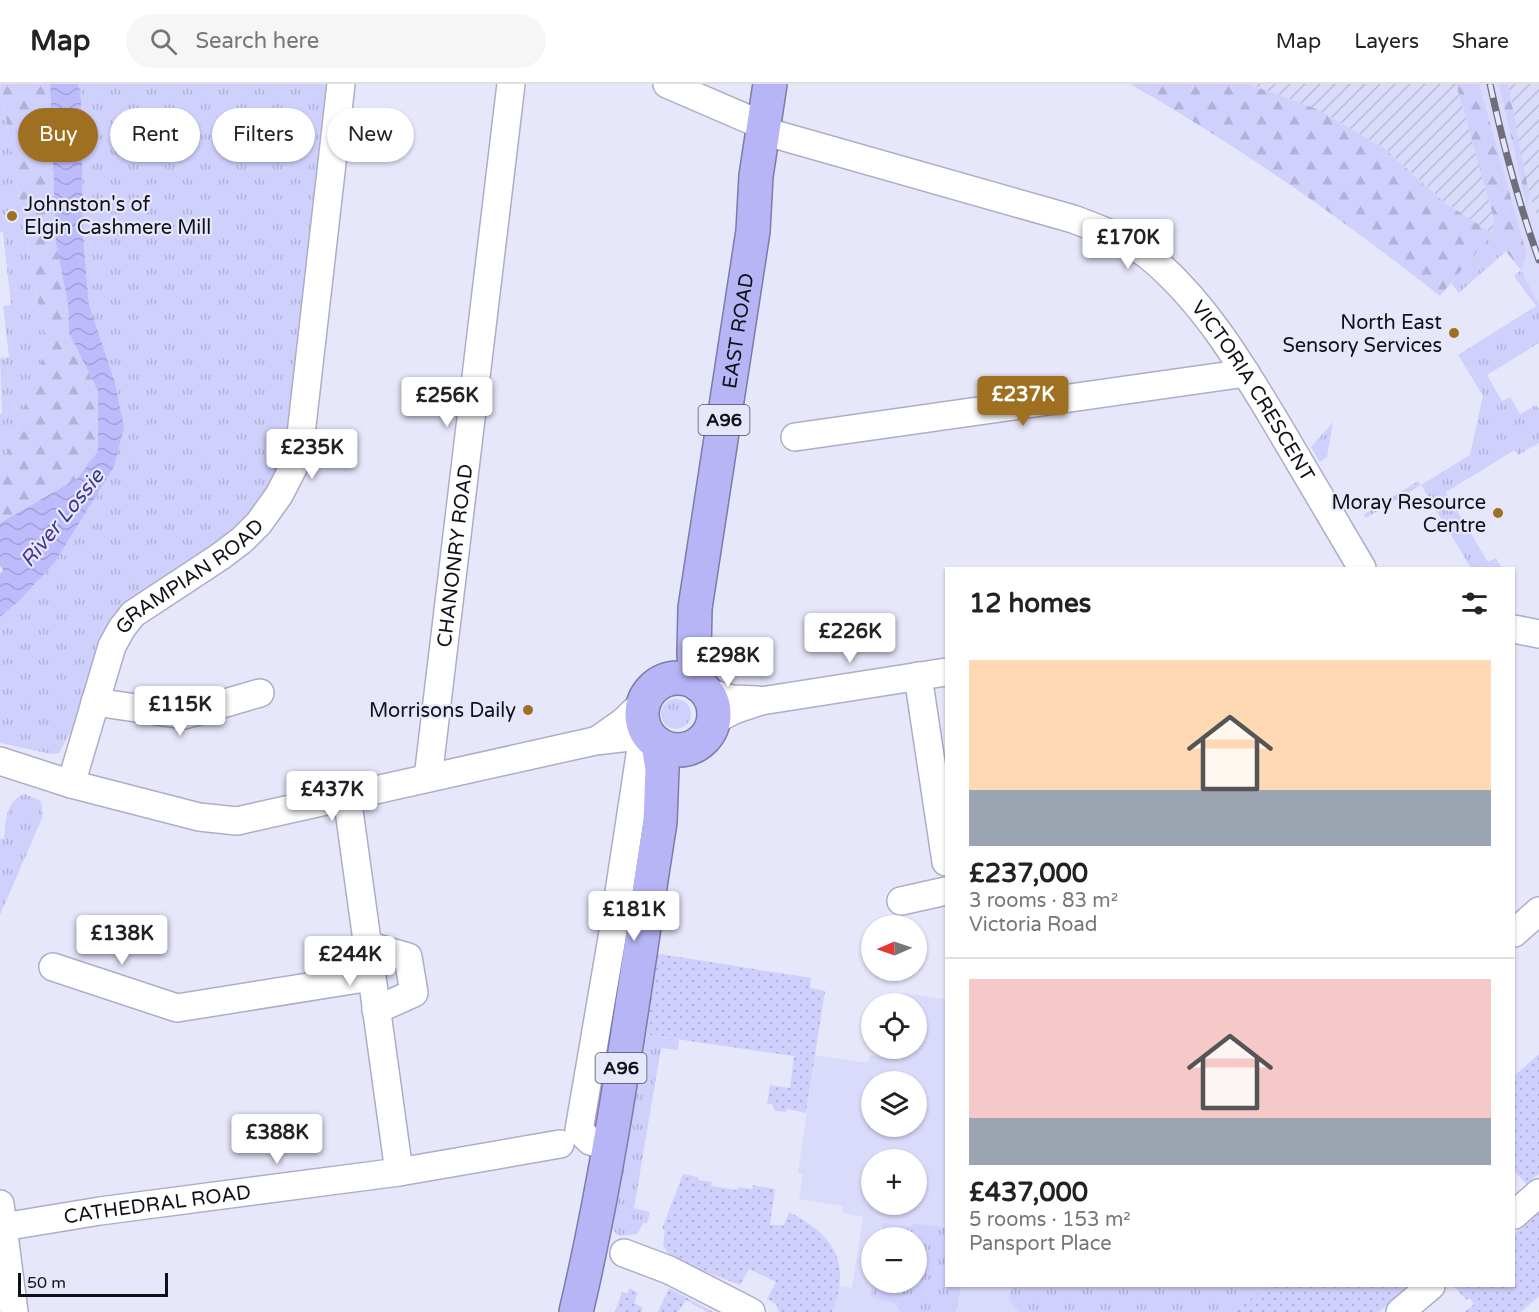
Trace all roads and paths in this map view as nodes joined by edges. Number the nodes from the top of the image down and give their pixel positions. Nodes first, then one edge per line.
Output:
1 (341, 84) edge
2 (511, 84) edge
3 (667, 84) edge
4 (770, 84) edge
5 (779, 84) edge
6 (768, 130) junction
7 (1246, 373) junction
8 (795, 437) dead end
9 (1361, 567) edge
10 (694, 608) junction
11 (1515, 628) edge
12 (1539, 634) edge
13 (945, 672) edge
14 (918, 676) junction
15 (654, 691) junction
16 (260, 693) dead end
17 (706, 699) junction
18 (95, 702) junction
19 (595, 741) junction
20 (661, 743) junction
21 (0, 761) edge
22 (428, 778) junction
23 (70, 784) junction
24 (347, 796) junction
25 (945, 855) edge
26 (945, 891) edge
27 (902, 901) dead end
28 (1539, 911) edge
29 (1515, 932) edge
30 (366, 945) junction
31 (53, 967) dead end
32 (371, 977) junction
33 (376, 1010) junction
34 (560, 1144) dead end
35 (609, 1147) junction
36 (399, 1172) junction
37 (2, 1215) edge
38 (624, 1253) dead end
39 (1430, 1287) edge
40 (14, 1312) edge
41 (576, 1312) edge
42 (751, 1312) edge
43 (1400, 1312) edge

1 - 18 street, GRAMPIAN ROAD
2 - 22 street, CHANONRY ROAD
3 - 6 street, VICTORIA CRESCENT
4 - 6 highway, A96
5 - 6 highway, A96
6 - 7 street, VICTORIA CRESCENT
6 - 10 highway, EAST ROAD / A96
7 - 8 street
7 - 9 street, VICTORIA CRESCENT
10 - 15 highway, A96
10 - 17 highway, A96
11 - 12 street
13 - 14 street
14 - 17 street
14 - 25 street
15 - 17 highway
15 - 19 street
15 - 20 highway, A96
16 - 18 street
17 - 20 highway
18 - 23 street, GRAMPIAN ROAD
19 - 20 street
19 - 22 street
20 - 35 highway, A96
20 - 35 street
21 - 23 street
22 - 24 street
23 - 24 street
24 - 30 street
26 - 27 street
28 - 29 street
30 - 32 street
30 - 33 street
31 - 32 street
32 - 33 street
33 - 36 street
34 - 36 street, CATHEDRAL ROAD
35 - 41 highway, A96
36 - 37 street, CATHEDRAL ROAD
37 - 40 street
38 - 42 street
39 - 43 street

